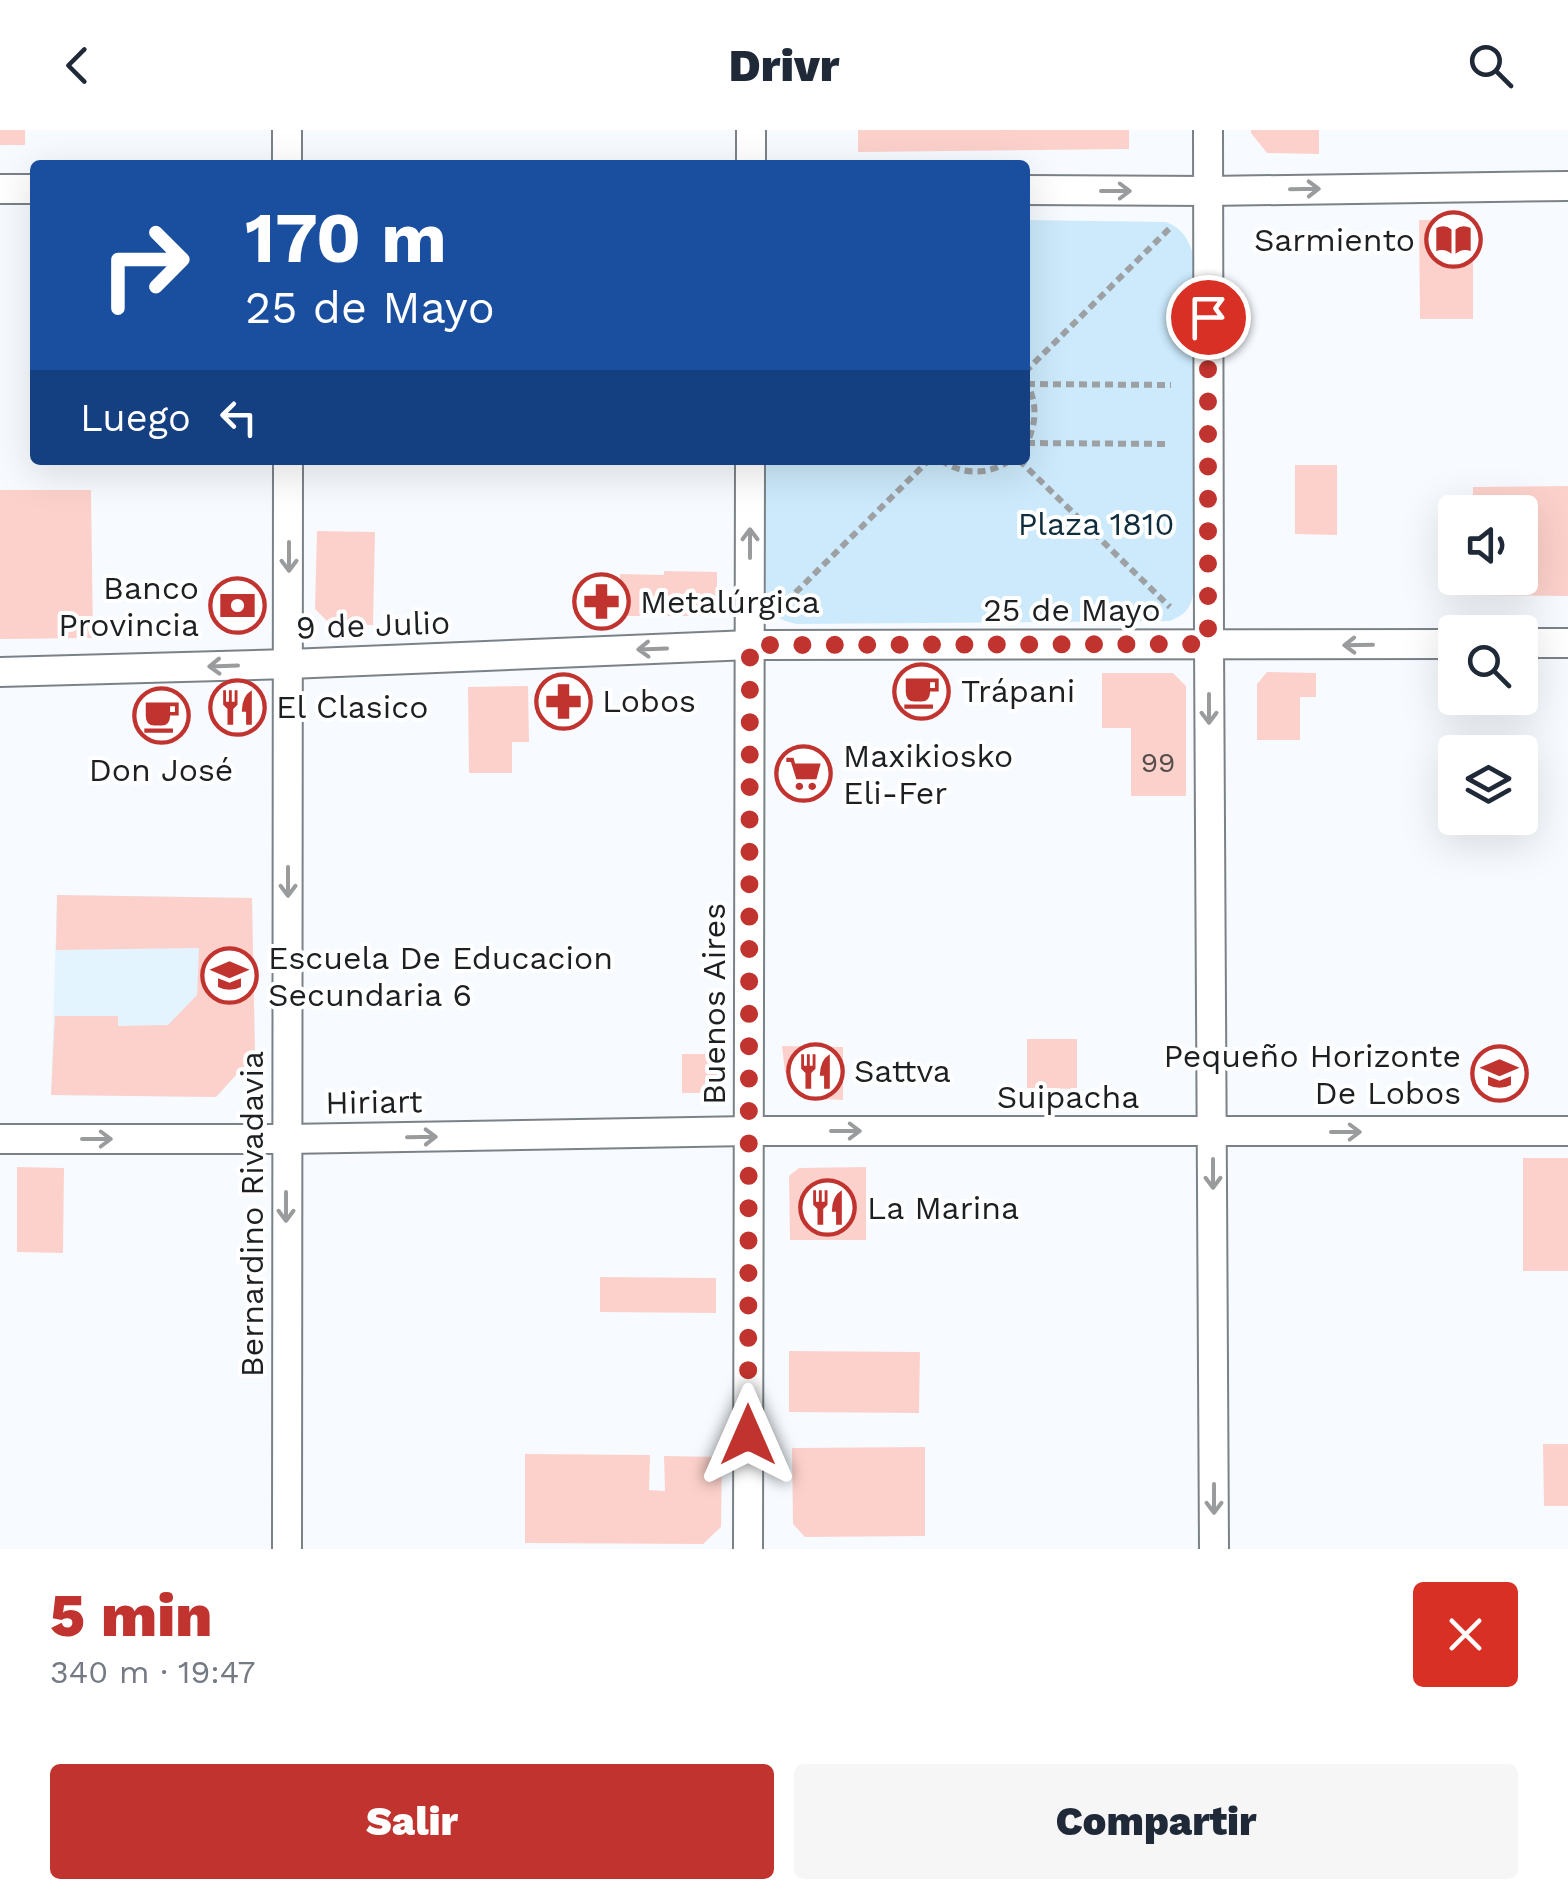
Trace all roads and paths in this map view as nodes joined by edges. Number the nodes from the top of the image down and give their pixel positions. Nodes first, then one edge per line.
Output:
1 (287, 130) edge
2 (751, 130) edge
3 (1208, 130) edge
4 (287, 160) edge
5 (751, 160) edge
6 (1568, 186) edge
7 (0, 189) edge
8 (30, 189) edge
9 (1030, 190) edge
10 (1208, 191) junction
11 (1172, 226) dead end
12 (1030, 367) edge
13 (1030, 382) edge
14 (1171, 385) dead end
15 (1030, 392) edge
16 (1030, 435) edge
17 (1030, 444) edge
18 (1170, 444) dead end
19 (288, 465) edge
20 (750, 465) edge
21 (923, 465) edge
22 (952, 465) edge
23 (1004, 465) edge
24 (1024, 465) edge
25 (1170, 608) dead end
26 (775, 612) dead end
27 (1538, 643) edge
28 (1568, 643) edge
29 (1208, 644) junction
30 (1438, 644) edge
31 (750, 645) junction
32 (289, 664) junction
33 (0, 672) edge
34 (748, 1130) junction
35 (1212, 1132) junction
36 (1568, 1132) edge
37 (0, 1139) edge
38 (286, 1140) junction
39 (287, 1549) edge
40 (748, 1549) edge
41 (1214, 1549) edge

1 - 4 street
2 - 5 street
3 - 10 street
10 -> 6 street
7 - 8 street
9 -> 10 street
10 - 29 street
11 - 12 path
13 - 14 path
15 - 16 path
17 - 18 path
19 -> 32 street, Bernardino Rivadavia
31 -> 20 street, Buenos Aires
21 - 26 path
22 - 23 path
24 - 25 path
27 - 28 street
30 -> 29 street, 25 de Mayo
29 - 31 street, 25 de Mayo
29 -> 35 street
31 -> 32 street, 9 de Julio
31 - 34 street, Buenos Aires
32 -> 33 street, 9 de Julio
32 -> 38 street, Bernardino Rivadavia
34 -> 35 street, Suipacha
38 -> 34 street, Hiriart
34 - 40 street, Buenos Aires
35 -> 36 street, Suipacha
35 -> 41 street
37 -> 38 street, Hiriart
38 -> 39 street, Bernardino Rivadavia

